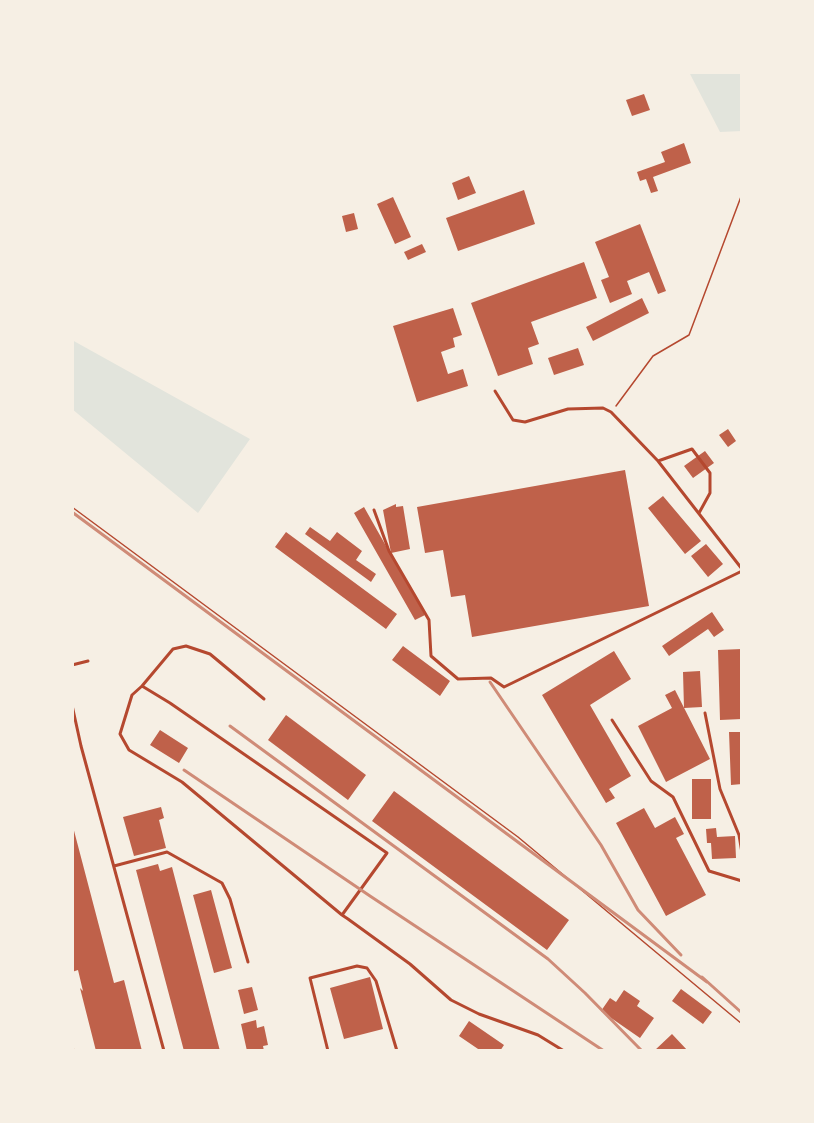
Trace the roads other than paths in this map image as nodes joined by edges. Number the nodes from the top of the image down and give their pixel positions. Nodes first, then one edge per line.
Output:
1 (495, 391) dead end
2 (658, 462) junction
3 (374, 510) dead end
4 (699, 513) junction
5 (742, 570) edge
6 (88, 661) dead end
7 (72, 666) edge
8 (142, 686) junction
9 (264, 699) dead end
10 (72, 705) edge
11 (705, 713) dead end
12 (612, 720) dead end
13 (742, 853) edge
14 (114, 866) junction
15 (742, 881) edge
16 (342, 915) junction
17 (248, 962) dead end
18 (164, 1051) edge
19 (328, 1051) edge
20 (397, 1051) edge
21 (564, 1051) edge

1 - 2 lane
2 - 4 lane
2 - 4 lane
3 - 5 lane
4 - 5 lane
6 - 7 lane
8 - 9 lane
8 - 16 lane
8 - 16 lane
10 - 14 lane
11 - 13 lane
12 - 15 lane
14 - 17 lane
14 - 18 lane
16 - 21 lane
19 - 20 lane

